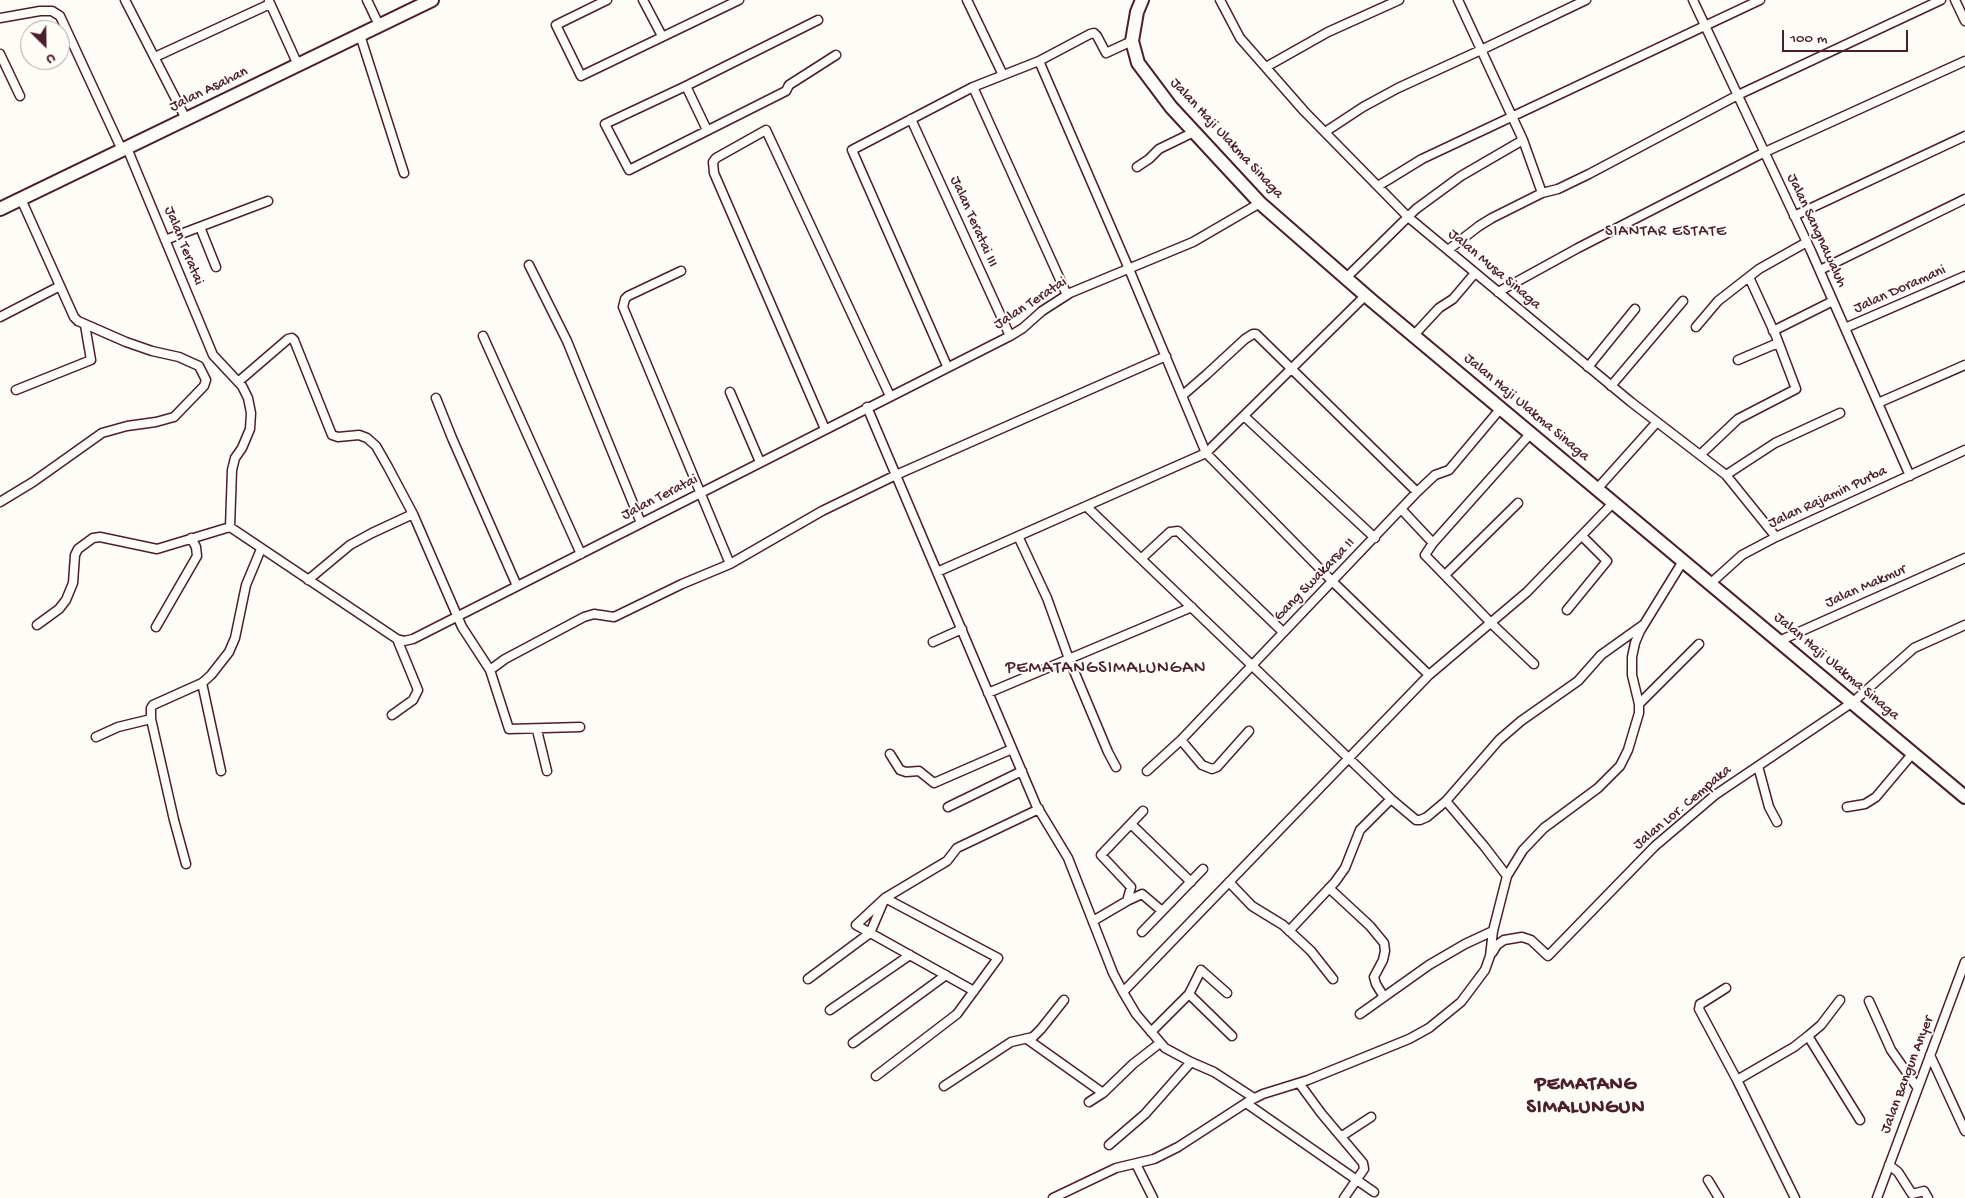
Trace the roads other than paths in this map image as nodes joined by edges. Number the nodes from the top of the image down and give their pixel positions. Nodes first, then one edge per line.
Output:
1 (125, 0) edge
2 (367, 0) edge
3 (432, 0) edge
4 (607, 0) edge
5 (643, 0) edge
6 (739, 0) edge
7 (967, 0) edge
8 (1142, 0) edge
9 (1220, 0) edge
10 (1399, 0) edge
11 (1458, 0) edge
12 (1586, 0) edge
13 (1693, 0) edge
14 (1760, 0) edge
15 (1941, 0) edge
16 (1955, 0) edge
17 (269, 2) edge
18 (0, 18) edge
19 (818, 20) dead end
20 (1965, 21) edge
21 (379, 25) junction
22 (1705, 27) junction
23 (360, 35) junction
24 (662, 36) junction
25 (1132, 41) junction
26 (1482, 50) junction
27 (0, 54) edge
28 (836, 55) dead end
29 (155, 57) junction
30 (1039, 61) junction
31 (1965, 61) edge
32 (298, 64) junction
33 (1266, 67) junction
34 (1003, 75) junction
35 (686, 86) junction
36 (973, 87) junction
37 (1738, 95) junction
38 (20, 96) dead end
39 (1512, 118) junction
40 (186, 119) junction
41 (911, 119) junction
42 (707, 130) junction
43 (1194, 132) junction
44 (1325, 132) junction
45 (1965, 136) edge
46 (1523, 140) junction
47 (124, 149) junction
48 (1765, 152) junction
49 (1137, 167) dead end
50 (404, 173) dead end
51 (1378, 186) junction
52 (1542, 192) junction
53 (21, 199) junction
54 (1965, 200) edge
55 (268, 201) dead end
56 (1260, 203) junction
57 (0, 209) edge
58 (1794, 216) junction
59 (1408, 217) junction
60 (200, 227) junction
61 (165, 240) junction
62 (1807, 242) junction
63 (1448, 250) junction
64 (529, 265) dead end
65 (216, 268) dead end
66 (1129, 269) junction
67 (1820, 270) junction
68 (681, 271) dead end
69 (1475, 273) junction
70 (1965, 276) edge
71 (1749, 277) junction
72 (1346, 278) junction
73 (60, 286) junction
74 (1498, 292) junction
75 (1067, 295) junction
76 (1366, 295) junction
77 (1683, 300) dead end
78 (1833, 301) junction
79 (1635, 309) dead end
80 (0, 316) edge
81 (85, 325) junction
82 (1696, 328) dead end
83 (1845, 328) junction
84 (1774, 331) junction
85 (483, 336) dead end
86 (1010, 336) junction
87 (1414, 336) junction
88 (1778, 343) junction
89 (1166, 356) junction
90 (1738, 360) dead end
91 (1965, 365) edge
92 (948, 366) junction
93 (1588, 367) junction
94 (1292, 368) junction
95 (238, 382) junction
96 (1611, 386) junction
97 (16, 390) dead end
98 (730, 392) dead end
99 (1183, 395) junction
100 (890, 396) junction
101 (436, 398) dead end
102 (1878, 403) junction
103 (867, 407) junction
104 (1501, 408) junction
105 (1840, 413) dead end
106 (1244, 416) junction
107 (1657, 422) junction
108 (825, 429) junction
109 (1531, 434) junction
110 (1965, 450) edge
111 (1206, 453) junction
112 (1700, 455) junction
113 (760, 462) junction
114 (896, 475) junction
115 (1726, 475) junction
116 (1910, 476) junction
117 (1597, 489) junction
118 (1417, 492) junction
119 (700, 493) junction
120 (0, 502) edge
121 (1518, 503) dead end
122 (1614, 503) junction
123 (1086, 506) junction
124 (1402, 510) junction
125 (413, 514) junction
126 (641, 523) junction
127 (230, 527) junction
128 (1018, 536) junction
129 (1582, 536) junction
130 (1776, 537) junction
131 (191, 538) junction
132 (1375, 538) junction
133 (1433, 542) junction
134 (261, 549) junction
135 (580, 554) junction
136 (1142, 558) junction
137 (1965, 558) edge
138 (1683, 561) junction
139 (730, 564) junction
140 (937, 572) junction
141 (1445, 575) junction
142 (308, 580) junction
143 (1332, 581) junction
144 (1711, 583) junction
145 (517, 586) junction
146 (1192, 607) junction
147 (1567, 610) dead end
148 (457, 616) junction
149 (1491, 623) junction
150 (1645, 624) junction
151 (37, 625) dead end
152 (1965, 625) edge
153 (156, 627) dead end
154 (962, 629) junction
155 (1283, 632) junction
156 (397, 639) junction
157 (1779, 641) junction
158 (933, 642) dead end
159 (1698, 644) dead end
160 (1069, 658) junction
161 (1534, 664) dead end
162 (1252, 665) junction
163 (490, 670) junction
164 (1429, 675) junction
165 (202, 683) junction
166 (988, 692) junction
167 (1853, 702) junction
168 (1639, 704) junction
169 (392, 715) dead end
170 (151, 719) junction
171 (580, 727) dead end
172 (537, 730) junction
173 (1249, 731) dead end
174 (96, 738) dead end
175 (1181, 740) junction
176 (1012, 749) junction
177 (1913, 753) junction
178 (890, 754) dead end
179 (1348, 758) junction
180 (1758, 766) junction
181 (1116, 767) dead end
182 (221, 771) dead end
183 (547, 771) dead end
184 (1022, 771) junction
185 (1146, 771) dead end
186 (1965, 796) edge
187 (1391, 799) junction
188 (1446, 801) junction
189 (948, 807) dead end
190 (1847, 807) dead end
191 (1038, 809) junction
192 (1143, 811) dead end
193 (1777, 822) dead end
194 (1130, 824) junction
195 (186, 864) dead end
196 (1203, 869) dead end
197 (1507, 876) junction
198 (1190, 882) junction
199 (1229, 882) junction
200 (1329, 888) junction
201 (885, 898) junction
202 (1126, 901) junction
203 (1162, 911) junction
204 (1093, 922) junction
205 (1289, 931) junction
206 (1494, 931) junction
207 (1142, 932) dead end
208 (870, 933) junction
209 (910, 955) junction
210 (1490, 956) junction
211 (1965, 962) edge
212 (946, 975) junction
213 (1333, 978) dead end
214 (808, 979) dead end
215 (1726, 988) dead end
216 (974, 991) junction
217 (1123, 992) junction
218 (1227, 993) dead end
219 (1189, 994) junction
220 (1384, 997) junction
221 (1064, 1000) dead end
222 (1840, 1000) dead end
223 (1869, 1001) dead end
224 (830, 1010) dead end
225 (1360, 1014) dead end
226 (1151, 1032) junction
227 (1232, 1036) dead end
228 (1808, 1036) junction
229 (1027, 1039) junction
230 (853, 1043) dead end
231 (1160, 1043) junction
232 (1930, 1056) junction
233 (1191, 1062) junction
234 (876, 1076) dead end
235 (1737, 1080) junction
236 (1300, 1083) junction
237 (944, 1086) dead end
238 (1917, 1087) junction
239 (1103, 1093) junction
240 (1254, 1098) junction
241 (1089, 1102) dead end
242 (1246, 1103) junction
243 (1371, 1117) dead end
244 (1860, 1120) dead end
245 (1965, 1131) edge
246 (1342, 1136) junction
247 (1109, 1145) dead end
248 (1136, 1164) junction
249 (1889, 1165) junction
250 (1356, 1180) junction
251 (1708, 1180) dead end
252 (1374, 1192) dead end
253 (1053, 1198) edge
254 (1153, 1198) edge
255 (1344, 1198) edge
256 (1718, 1198) edge
257 (1795, 1198) edge
258 (1877, 1198) edge
259 (1928, 1198) edge

1 - 29 street
2 - 21 street
3 - 21 main road, Jalan Asahan
4 - 24 street
5 - 24 street
6 - 24 street
7 - 34 street
8 - 25 main road, Jalan Haji Ulakma Sinaga
9 - 33 street, Jalan Musa Sinaga
10 - 33 street
11 - 26 street
12 - 26 street
13 - 22 street, Jalan Sangnawaluh
14 - 22 street
15 - 37 street
16 - 20 street
17 - 29 street
17 - 32 street
18 - 47 street, Jalan Teratai
19 - 35 street
21 - 23 main road, Jalan Asahan
22 - 37 street, Jalan Sangnawaluh
22 - 39 street
23 - 32 main road, Jalan Asahan
23 - 50 street
25 - 30 street
25 - 43 main road, Jalan Haji Ulakma Sinaga
26 - 39 street
26 - 44 street
27 - 38 street
28 - 42 street
29 - 40 street
30 - 34 street
30 - 66 street
31 - 48 street
32 - 40 main road, Jalan Asahan
33 - 44 street, Jalan Musa Sinaga
34 - 36 street
35 - 42 street
35 - 42 street
36 - 41 street
36 - 75 street
37 - 48 street, Jalan Sangnawaluh
37 - 52 street
39 - 46 street
39 - 51 street
40 - 47 main road, Jalan Asahan
41 - 86 street, Jalan Teratai III
41 - 92 street
43 - 49 street
43 - 56 main road, Jalan Haji Ulakma Sinaga
44 - 51 street, Jalan Musa Sinaga
45 - 58 street
46 - 52 street
46 - 59 street
47 - 53 main road, Jalan Asahan
47 - 61 street, Jalan Teratai
48 - 58 street, Jalan Sangnawaluh
48 - 74 street
51 - 59 street, Jalan Musa Sinaga
52 - 63 street
53 - 57 main road, Jalan Asahan
53 - 73 street
54 - 67 street
55 - 60 street
56 - 66 street, Jalan Teratai
56 - 72 main road, Jalan Haji Ulakma Sinaga
58 - 62 street, Jalan Sangnawaluh
59 - 63 street, Jalan Musa Sinaga
59 - 72 street
60 - 61 street
60 - 65 street
61 - 95 street, Jalan Teratai
62 - 67 street, Jalan Sangnawaluh
62 - 71 street
63 - 69 street, Jalan Musa Sinaga
64 - 126 street
66 - 75 street, Jalan Teratai
66 - 89 street
67 - 78 street, Jalan Sangnawaluh
68 - 119 street
69 - 74 street, Jalan Musa Sinaga
69 - 87 street
70 - 83 street, Jalan Doramani
71 - 82 street
71 - 84 street
72 - 76 main road, Jalan Haji Ulakma Sinaga
73 - 80 street
73 - 81 street
74 - 93 street, Jalan Musa Sinaga
75 - 86 street, Jalan Teratai
76 - 87 main road, Jalan Haji Ulakma Sinaga
76 - 94 street
77 - 96 street
78 - 83 street, Jalan Sangnawaluh
78 - 84 street
79 - 93 street
81 - 97 street
81 - 120 street
83 - 102 street, Jalan Sangnawaluh
84 - 88 street
85 - 135 street
86 - 92 street, Jalan Teratai
87 - 104 main road, Jalan Haji Ulakma Sinaga
88 - 90 street
88 - 112 street
89 - 99 street
89 - 114 street
91 - 102 street
92 - 100 street, Jalan Teratai
93 - 96 street, Jalan Musa Sinaga
94 - 99 street
94 - 106 street
94 - 118 street
95 - 125 street
95 - 127 street
96 - 107 street, Jalan Musa Sinaga
98 - 113 street
99 - 111 street
100 - 103 street, Jalan Teratai
100 - 108 street
101 - 145 street
102 - 116 street, Jalan Sangnawaluh
103 - 108 street, Jalan Teratai
103 - 114 street
104 - 109 main road, Jalan Haji Ulakma Sinaga
104 - 118 street, Gang Swakarsa II
105 - 115 street
106 - 111 street
106 - 132 street
107 - 112 street, Jalan Musa Sinaga
107 - 117 street
108 - 113 street, Jalan Teratai
109 - 117 main road, Jalan Haji Ulakma Sinaga
109 - 133 street
110 - 116 street, Jalan Rajamin Purba
111 - 123 street
111 - 143 street
112 - 115 street, Jalan Musa Sinaga
113 - 119 street, Jalan Teratai
114 - 139 street
114 - 140 street
115 - 130 street, Jalan Musa Sinaga
116 - 130 street, Jalan Rajamin Purba
117 - 122 main road, Jalan Haji Ulakma Sinaga
118 - 124 street, Gang Swakarsa II
119 - 126 street, Jalan Teratai
119 - 139 street
121 - 141 street
122 - 129 street
122 - 138 main road, Jalan Haji Ulakma Sinaga
123 - 128 street
123 - 136 street
124 - 132 street, Gang Swakarsa II
124 - 133 street
125 - 142 street
125 - 148 street
126 - 135 street, Jalan Teratai
127 - 131 street
127 - 134 street
128 - 140 street
128 - 160 street
129 - 147 street
129 - 149 street
130 - 144 street, Jalan Rajamin Purba
131 - 151 street
131 - 153 street
132 - 143 street, Gang Swakarsa II
133 - 141 street
134 - 142 street
134 - 165 street
135 - 145 street, Jalan Teratai
136 - 146 street
136 - 155 street
137 - 157 street, Jalan Makmur
138 - 144 main road, Jalan Haji Ulakma Sinaga
138 - 150 street
139 - 163 street
140 - 154 street
141 - 149 street
142 - 156 street
143 - 155 street, Gang Swakarsa II
143 - 164 street
144 - 157 main road, Jalan Haji Ulakma Sinaga
145 - 148 street, Jalan Teratai
146 - 160 street
146 - 162 street
148 - 156 street, Jalan Teratai
148 - 163 street
149 - 161 street
149 - 164 street
150 - 168 street
150 - 188 street
152 - 167 street, Jalan Lor. Cempaka
154 - 158 street
154 - 166 street
155 - 162 street, Gang Swakarsa II
156 - 169 street
157 - 167 main road, Jalan Haji Ulakma Sinaga
159 - 168 street
160 - 166 street
160 - 181 street
162 - 175 street, Gang Swakarsa II
162 - 179 street
163 - 172 street
164 - 179 street
165 - 170 street
165 - 182 street
166 - 176 street
167 - 177 main road, Jalan Haji Ulakma Sinaga
167 - 180 street, Jalan Lor. Cempaka
168 - 197 street
170 - 174 street
170 - 195 street
171 - 172 street
172 - 183 street
173 - 175 street
175 - 185 street, Gang Swakarsa II
176 - 178 street
176 - 184 street
177 - 186 main road, Jalan Haji Ulakma Sinaga
177 - 190 street
179 - 187 street
179 - 199 street
180 - 193 street
180 - 210 street, Jalan Lor. Cempaka
184 - 189 street
184 - 191 street
187 - 188 street
187 - 200 street
188 - 197 street
191 - 201 street
191 - 204 street
192 - 194 street
194 - 198 street
194 - 202 street
196 - 198 street
197 - 206 street
198 - 203 street
199 - 205 street
199 - 217 street
200 - 205 street
200 - 220 street
201 - 208 street
201 - 208 street
201 - 216 street
202 - 203 street
202 - 204 street
203 - 207 street
204 - 217 street
205 - 213 street
206 - 210 street
206 - 220 street
208 - 209 street
208 - 214 street
209 - 212 street
209 - 224 street
210 - 236 street
211 - 232 street, Jalan Bangun Anyer
212 - 216 street
212 - 230 street
215 - 235 street
216 - 234 street
217 - 226 street
218 - 219 street
219 - 226 street
219 - 227 street
220 - 225 street
221 - 229 street
222 - 228 street
223 - 238 street
226 - 231 street
228 - 235 street
228 - 244 street
229 - 237 street
229 - 239 street
231 - 233 street
231 - 239 street
232 - 238 street, Jalan Bangun Anyer
232 - 245 street
233 - 240 street
233 - 247 street
235 - 257 street
236 - 240 street
236 - 246 street
238 - 249 street, Jalan Bangun Anyer
239 - 241 street
240 - 242 street
242 - 248 street
242 - 250 street
243 - 246 street
246 - 250 street
248 - 253 street
248 - 254 street
249 - 258 street, Jalan Bangun Anyer
249 - 259 street
250 - 252 street
250 - 255 street
251 - 256 street

